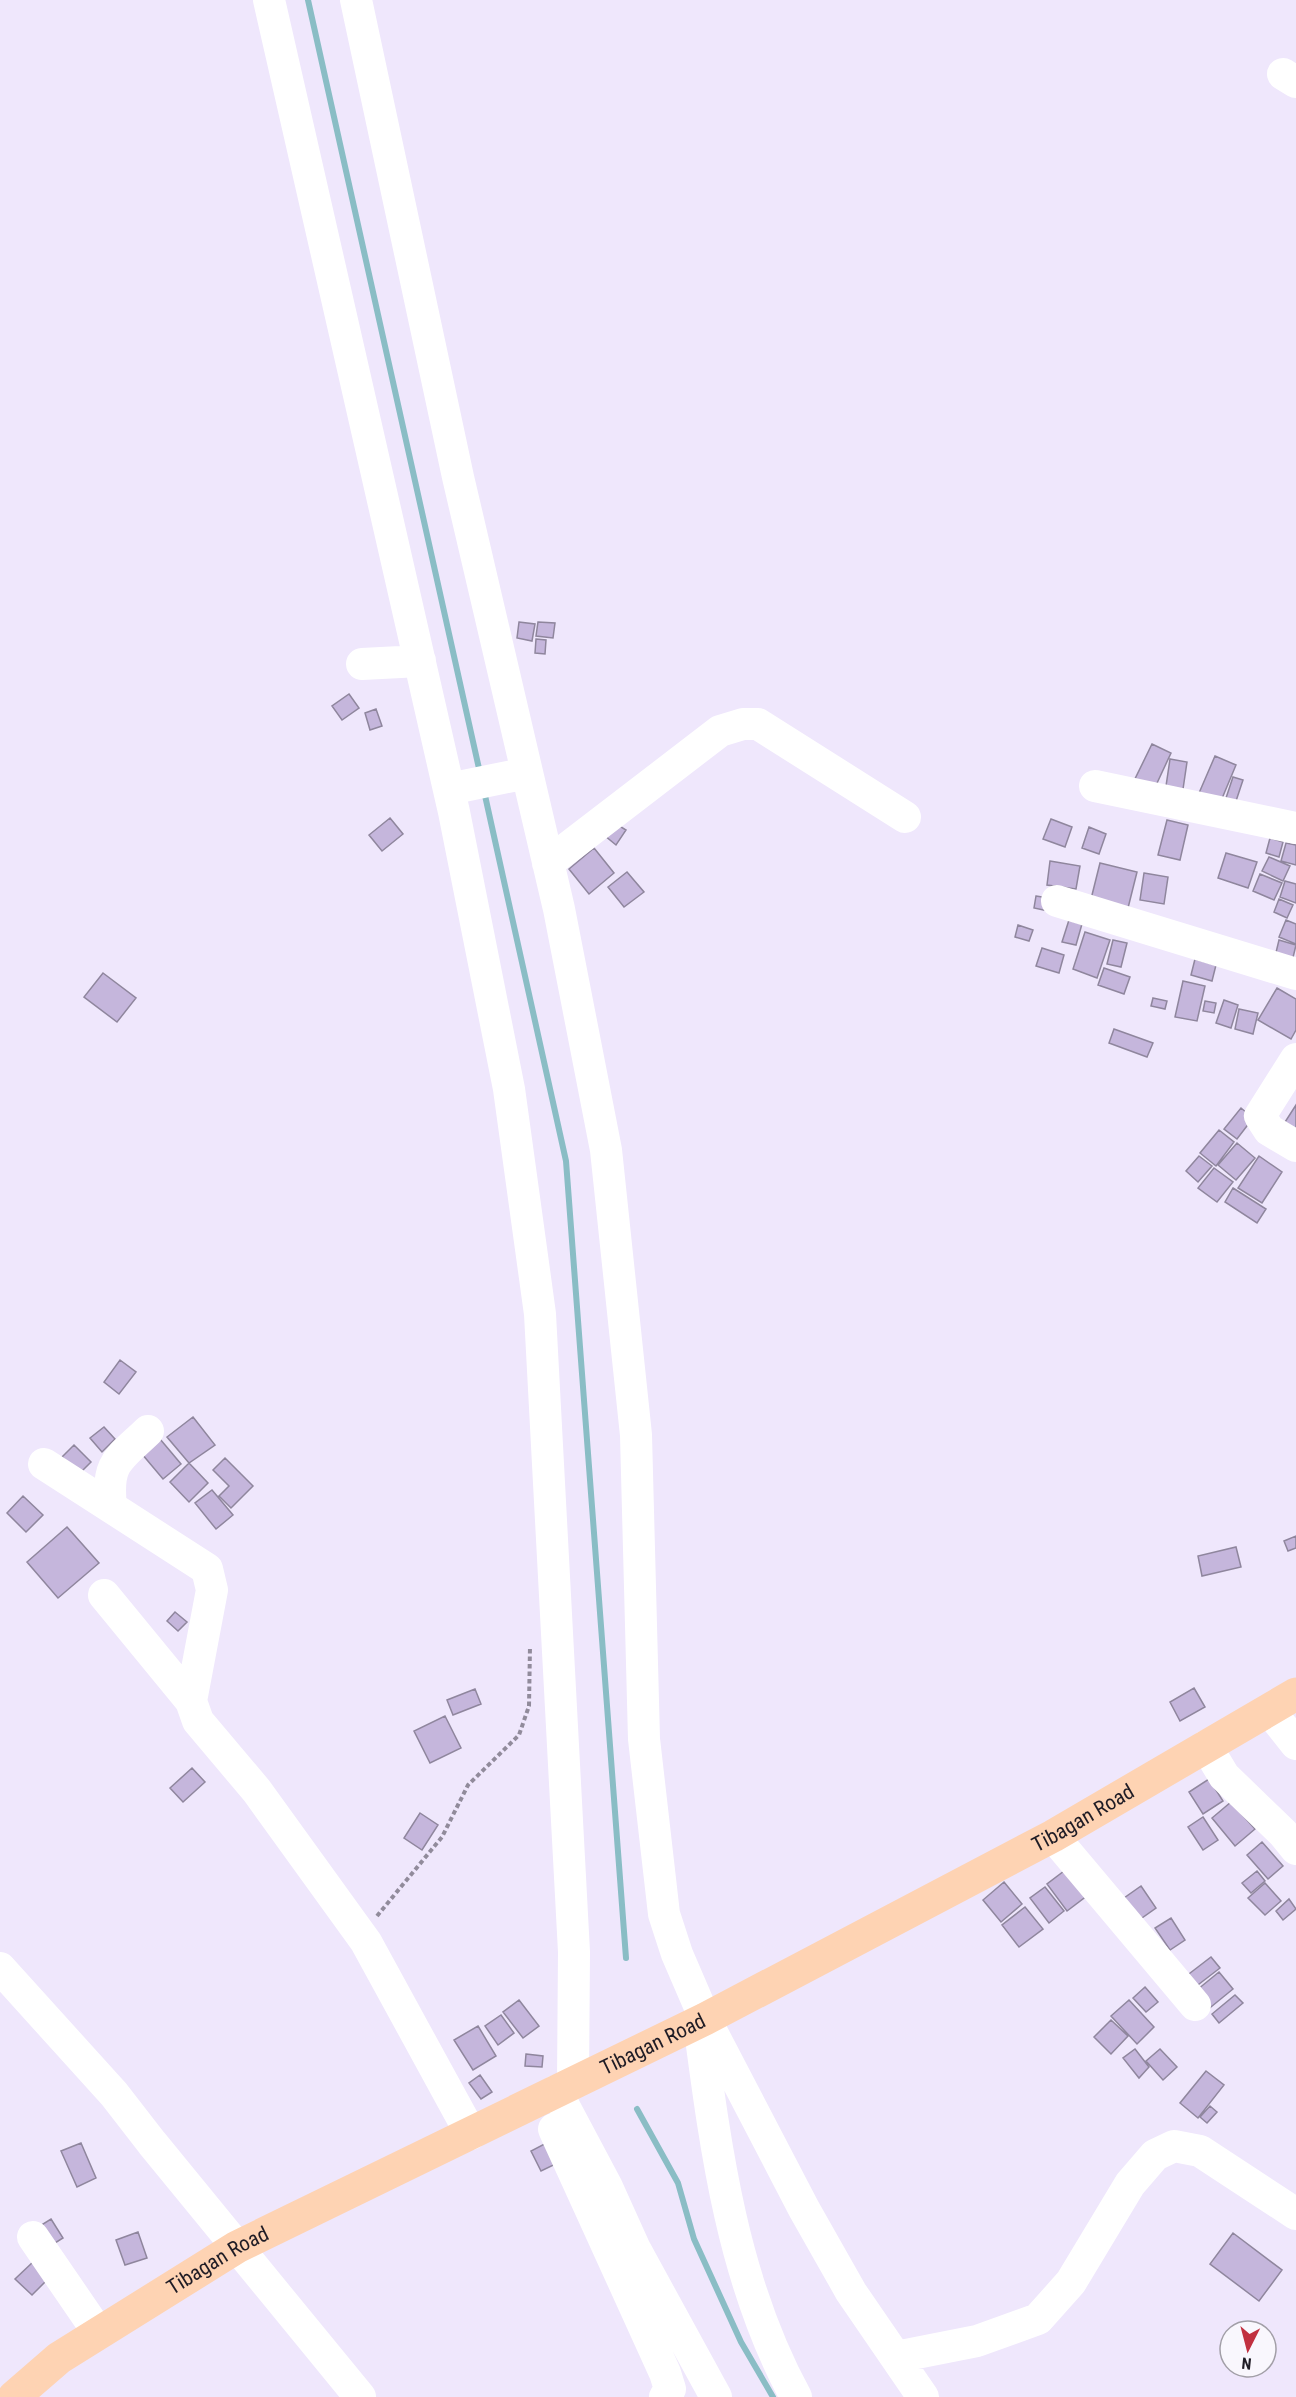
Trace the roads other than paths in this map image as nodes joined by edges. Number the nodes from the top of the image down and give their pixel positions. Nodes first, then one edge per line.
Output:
1 (270, 0) edge
2 (356, 0) edge
3 (420, 661) junction
4 (363, 664) dead end
5 (521, 774) junction
6 (1095, 786) dead end
7 (456, 787) junction
8 (904, 817) dead end
9 (1296, 828) edge
10 (548, 863) junction
11 (1057, 901) dead end
12 (1296, 974) edge
13 (1296, 1059) edge
14 (1296, 1146) edge
15 (148, 1431) dead end
16 (44, 1464) dead end
17 (111, 1506) junction
18 (104, 1595) dead end
19 (190, 1701) junction
20 (1282, 1702) edge
21 (1296, 1744) edge
22 (1206, 1746) junction
23 (1053, 1836) junction
24 (1296, 1849) edge
25 (0, 1968) edge
26 (1195, 2005) dead end
27 (702, 2021) junction
28 (557, 2090) junction
29 (471, 2134) junction
30 (1296, 2214) edge
31 (33, 2237) dead end
32 (237, 2247) junction
33 (98, 2332) junction
34 (896, 2357) junction
35 (14, 2397) edge
36 (360, 2397) edge
37 (665, 2397) edge
38 (716, 2397) edge
39 (796, 2397) edge
40 (923, 2397) edge

1 - 3 street
2 - 5 street
3 - 4 street
3 - 7 street
5 - 7 street
5 - 10 street
6 - 9 street
7 - 28 street
8 - 10 street
10 - 27 street
11 - 12 street
13 - 14 street
15 - 17 street
16 - 17 street
17 - 19 street
18 - 19 street
19 - 29 street
20 - 21 street
20 - 22 main road, Tibagan Road
22 - 23 main road, Tibagan Road
22 - 24 street
23 - 26 street
23 - 27 main road, Tibagan Road
25 - 32 street
27 - 28 main road, Tibagan Road
27 - 34 street
27 - 39 street
28 - 29 main road, Tibagan Road
28 - 37 street
28 - 38 street
29 - 32 main road, Tibagan Road
30 - 34 street
31 - 33 street
32 - 33 main road, Tibagan Road
32 - 36 street
33 - 35 main road, Tibagan Road
34 - 40 street

